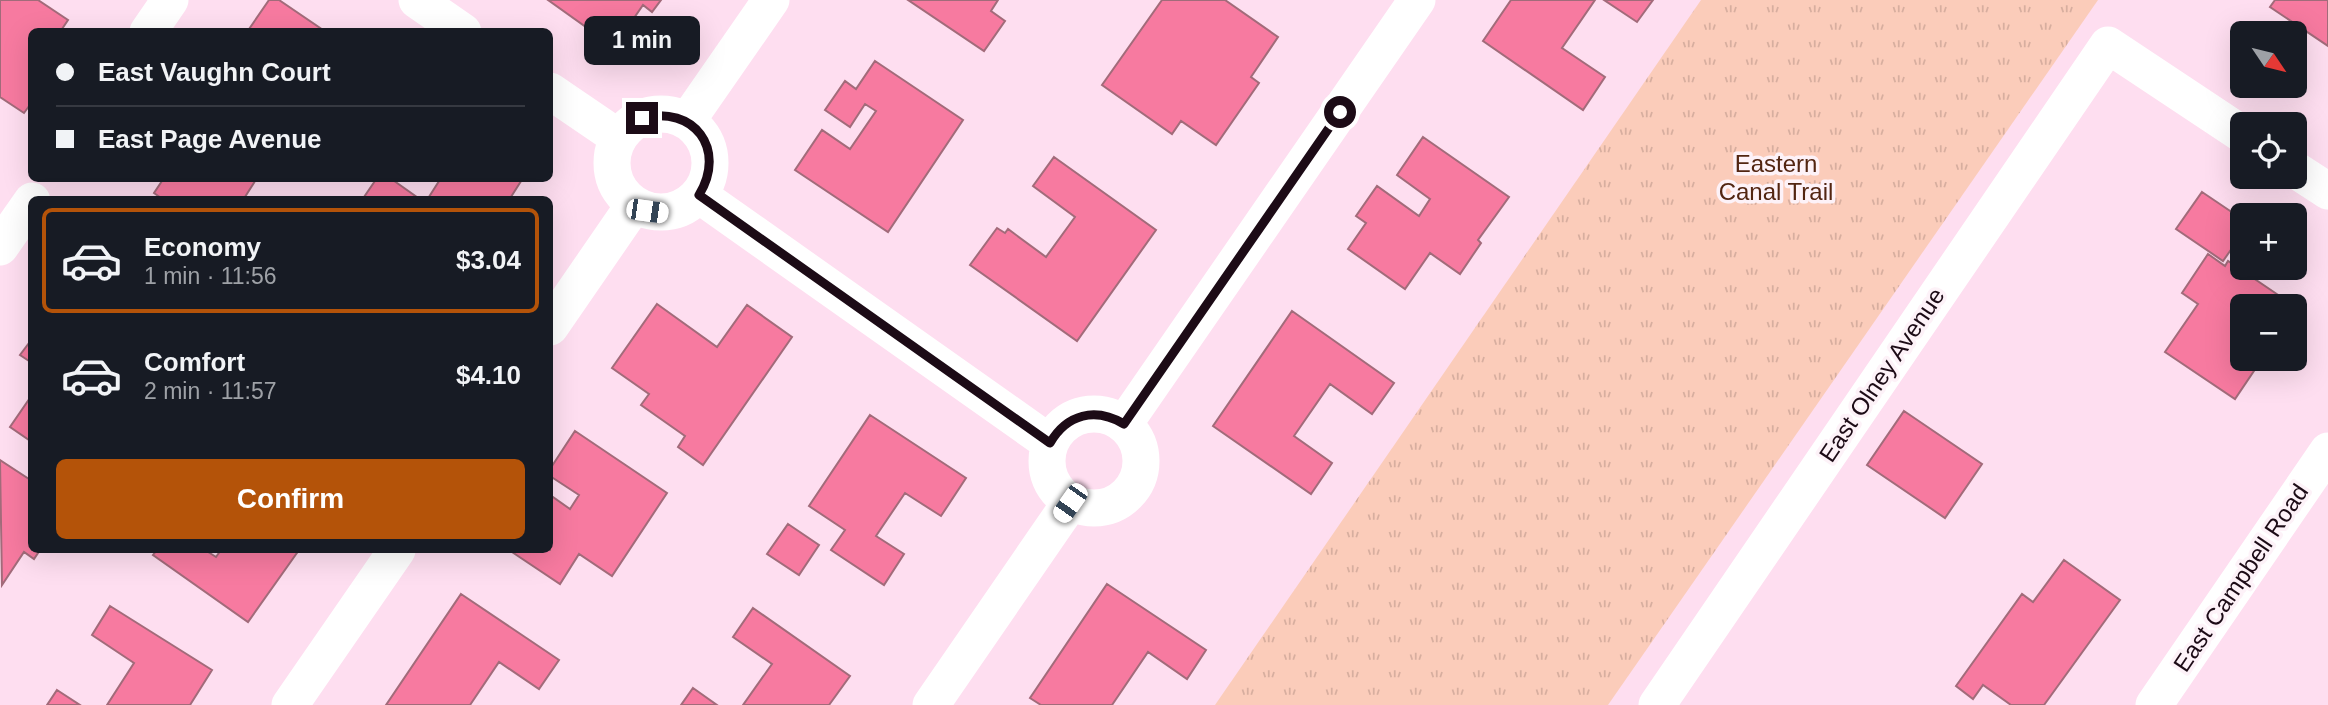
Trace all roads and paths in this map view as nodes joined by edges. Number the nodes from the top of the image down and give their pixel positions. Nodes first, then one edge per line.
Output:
1 (170, 0) edge
2 (417, 0) edge
3 (771, 0) edge
4 (1417, 0) edge
5 (151, 28) edge
6 (457, 28) edge
7 (553, 93) edge
8 (687, 121) junction
9 (2230, 126) edge
10 (618, 138) junction
11 (2307, 177) edge
12 (2328, 191) edge
13 (699, 195) junction
14 (634, 205) junction
15 (28, 206) edge
16 (0, 247) edge
17 (553, 323) edge
18 (1124, 424) junction
19 (1050, 443) junction
20 (2328, 451) edge
21 (1070, 503) junction
22 (395, 553) edge
23 (290, 705) edge
24 (931, 705) edge
25 (1657, 705) edge
26 (2154, 705) edge

1 - 5 street
2 - 6 street
3 - 8 street
4 - 18 street
7 - 10 street
8 - 10 street
8 - 13 street
9 - 25 street, East Olney Avenue
10 - 14 street
11 - 12 street
13 - 14 street
13 - 19 street
14 - 17 street
15 - 16 street
18 - 19 street
18 - 21 street
19 - 21 street
20 - 26 street, East Campbell Road
21 - 24 street
22 - 23 street

